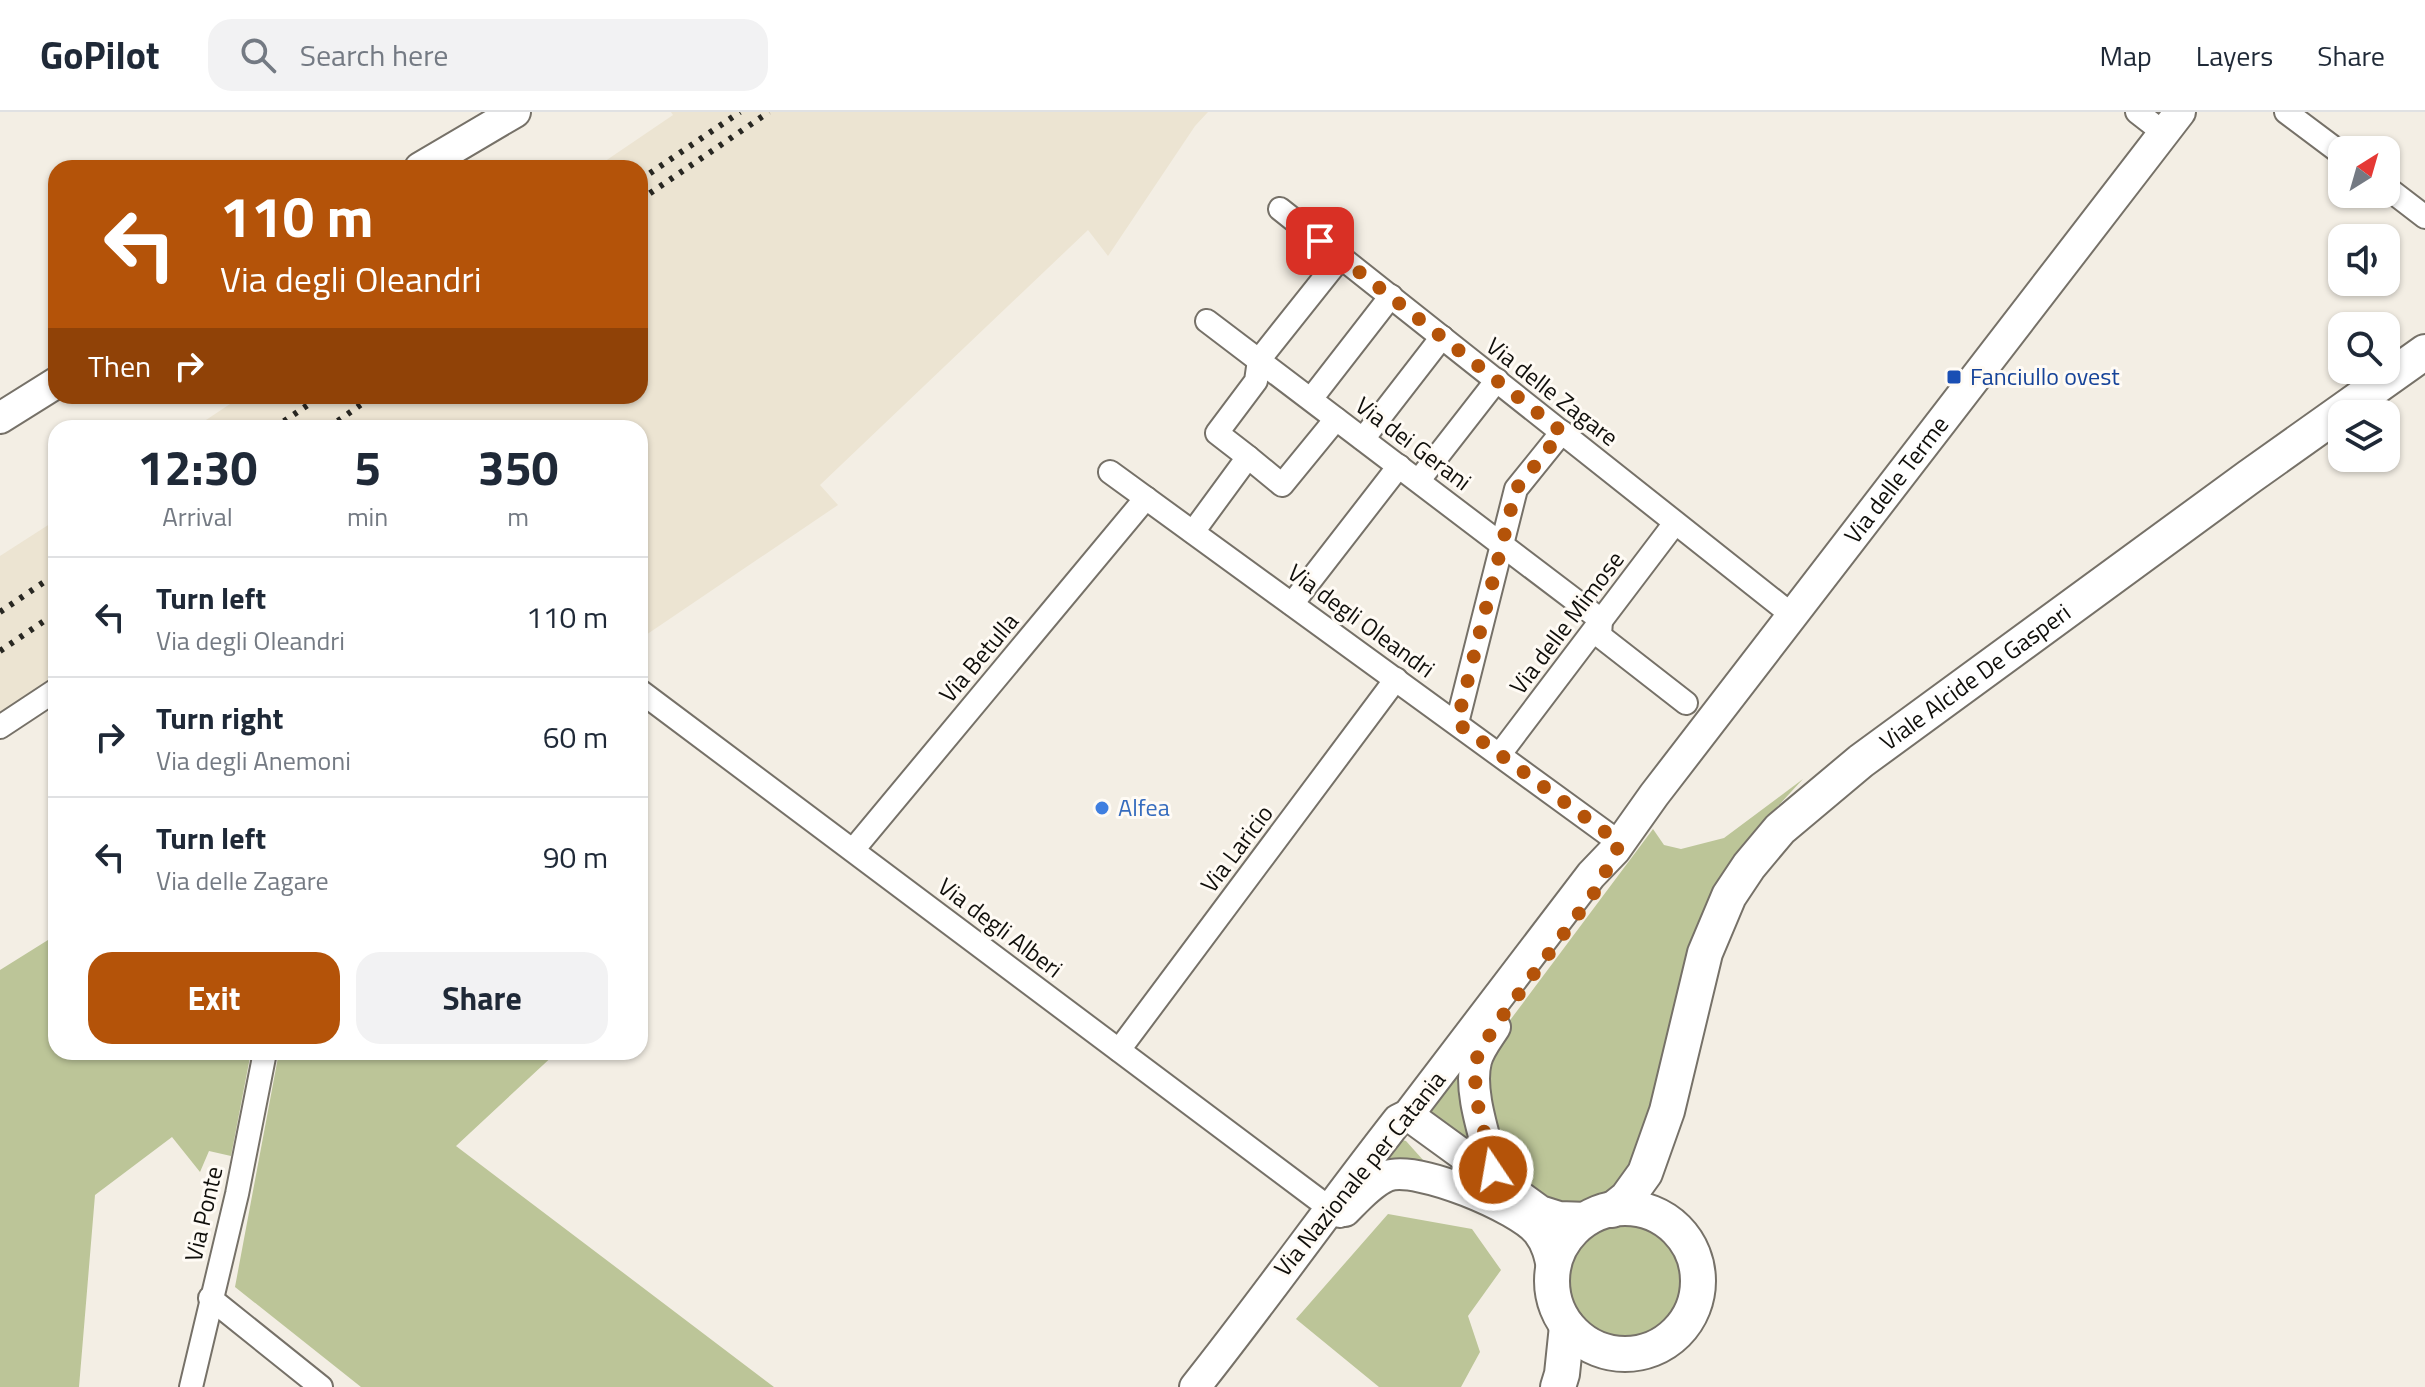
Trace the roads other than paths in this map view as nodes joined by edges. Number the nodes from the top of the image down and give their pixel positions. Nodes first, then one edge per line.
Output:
1 (515, 112) edge
2 (2137, 112) edge
3 (2286, 112) edge
4 (2172, 122) edge
5 (2328, 144) edge
6 (434, 160) edge
7 (2400, 198) edge
8 (1280, 209) dead end
9 (2425, 217) edge
10 (1341, 257) junction
11 (1391, 296) junction
12 (1207, 321) dead end
13 (1442, 337) junction
14 (2425, 352) edge
15 (1259, 360) junction
16 (1497, 380) junction
17 (48, 388) edge
18 (1311, 399) junction
19 (0, 418) edge
20 (1336, 419) junction
21 (1562, 432) junction
22 (1363, 439) junction
23 (1248, 457) junction
24 (1399, 466) junction
25 (1110, 472) dead end
26 (1419, 480) junction
27 (1146, 498) junction
28 (1675, 523) junction
29 (1193, 532) junction
30 (1502, 544) junction
31 (1292, 604) junction
32 (1792, 615) junction
33 (1601, 620) junction
34 (1396, 679) junction
35 (48, 695) edge
36 (648, 697) edge
37 (1686, 703) dead end
38 (1457, 723) junction
39 (0, 727) edge
40 (1500, 754) junction
41 (1618, 846) junction
42 (853, 850) junction
43 (1119, 1050) junction
44 (263, 1060) edge
45 (1667, 1111) junction
46 (1408, 1115) junction
47 (1484, 1187) junction
48 (1334, 1212) junction
49 (1600, 1214) junction
50 (1673, 1226) junction
51 (1553, 1272) junction
52 (210, 1298) junction
53 (1567, 1326) junction
54 (1617, 1354) junction
55 (191, 1387) edge
56 (321, 1387) edge
57 (1195, 1387) edge
58 (1558, 1387) edge
59 (1570, 1387) edge

1 - 6 street
2 - 4 street
3 - 5 street
4 - 32 street, Via delle Terme
7 - 9 street
8 - 10 street, Via delle Zagare
10 - 11 street, Via delle Zagare
10 - 15 street
11 - 13 street, Via delle Zagare
11 - 18 street
12 - 15 street, Via dei Gerani
13 - 16 street, Via delle Zagare
13 - 22 street
14 - 45 main road, Viale Alcide De Gasperi
15 - 18 street, Via dei Gerani
15 - 23 street
16 - 21 street, Via delle Zagare
16 - 26 street
17 - 19 street
18 - 20 street, Via dei Gerani
20 - 22 street, Via dei Gerani
20 - 23 street
21 - 28 street, Via delle Zagare
21 - 30 street
22 - 24 street, Via dei Gerani
23 - 29 street
24 - 26 street, Via dei Gerani
24 - 31 street
25 - 27 street, Via degli Oleandri
26 - 30 street, Via dei Gerani
27 - 29 street, Via degli Oleandri
27 - 42 street, Via Betulla
28 - 32 street, Via delle Zagare
28 - 33 street, Via delle Mimose
29 - 31 street, Via degli Oleandri
30 - 33 street, Via dei Gerani
30 - 38 street
31 - 34 street, Via degli Oleandri
32 - 41 street, Via delle Terme
33 - 37 street, Via dei Gerani
33 - 40 street, Via delle Mimose
34 - 38 street, Via degli Oleandri
34 - 43 street, Via Laricio
35 - 39 street
36 - 42 street, Via degli Alberi
38 - 40 street, Via degli Oleandri
40 - 41 street, Via degli Oleandri
41 - 46 street, Via Nazionale per Catania
41 - 47 street
42 - 43 street, Via degli Alberi
43 - 48 street, Via degli Alberi
44 - 52 street, Via Ponte
45 - 49 main road
45 - 50 main road
46 - 47 street
46 - 48 street, Via Nazionale per Catania
47 - 48 street
47 - 49 street
47 - 51 street
48 - 57 street, Via Nazionale per Catania
49 - 50 main road
49 - 51 main road
50 - 54 main road
51 - 53 main road
52 - 55 street, Via Ponte
52 - 56 street
53 - 54 main road
53 - 58 main road
54 - 59 main road

